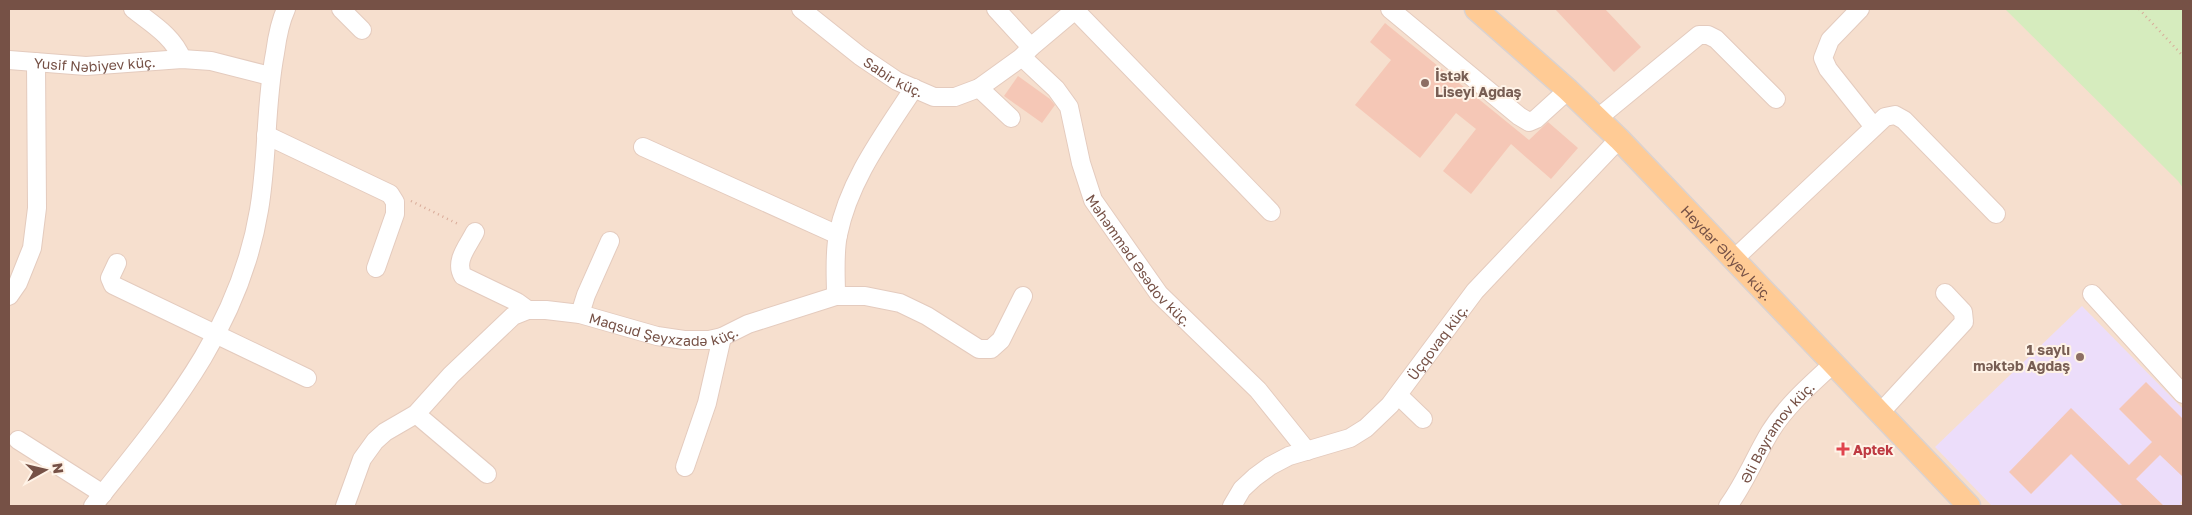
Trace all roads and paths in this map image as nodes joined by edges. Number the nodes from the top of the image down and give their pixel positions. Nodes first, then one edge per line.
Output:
1 (286, 9) edge
2 (341, 9) edge
3 (801, 9) edge
4 (996, 9) edge
5 (1075, 9) edge
6 (1390, 9) edge
7 (1476, 9) edge
8 (1860, 9) edge
9 (2139, 9) edge
10 (143, 12) edge
11 (362, 30) dead end
12 (1026, 52) junction
13 (2183, 56) edge
14 (182, 59) junction
15 (9, 60) edge
16 (36, 62) junction
17 (270, 76) junction
18 (914, 88) junction
19 (979, 88) junction
20 (1568, 90) junction
21 (1776, 99) dead end
22 (1011, 118) dead end
23 (1598, 118) junction
24 (1874, 128) junction
25 (266, 135) junction
26 (1619, 139) junction
27 (643, 147) dead end
28 (395, 202) junction
29 (1271, 212) dead end
30 (1996, 214) dead end
31 (475, 232) joint
32 (838, 235) junction
33 (610, 240) dead end
34 (1734, 259) junction
35 (118, 263) dead end
36 (376, 268) dead end
37 (1945, 293) dead end
38 (2092, 294) dead end
39 (9, 296) edge
40 (836, 296) junction
41 (1023, 296) dead end
42 (528, 310) junction
43 (580, 314) junction
44 (217, 334) junction
45 (722, 337) junction
46 (1833, 364) junction
47 (307, 378) dead end
48 (2183, 394) edge
49 (1398, 395) junction
50 (1880, 413) junction
51 (416, 414) junction
52 (1423, 419) dead end
53 (18, 440) dead end
54 (1307, 451) junction
55 (685, 467) dead end
56 (487, 474) dead end
57 (98, 500) edge
58 (345, 506) edge
59 (1232, 506) edge
60 (1728, 506) edge
61 (1969, 506) edge

1 - 17 street
2 - 11 street
3 - 18 street, Sabir küç.
4 - 12 street, Məhəmməd Əsədov küç.
5 - 12 street
5 - 29 street
6 - 20 street
7 - 20 main road, Heydər Əliyev küç.
8 - 24 street
9 - 13 path
10 - 14 street, Yusif Nəbiyev küç.
12 - 19 street, Sabir küç.
12 - 54 street, Məhəmməd Əsədov küç.
14 - 16 street, Yusif Nəbiyev küç.
14 - 17 street, Yusif Nəbiyev küç.
15 - 16 street, Yusif Nəbiyev küç.
16 - 39 street
17 - 25 street
18 - 19 street, Sabir küç.
18 - 32 street
19 - 22 street
20 - 23 main road, Heydər Əliyev küç.
21 - 23 street
23 - 26 main road, Heydər Əliyev küç.
24 - 30 street
24 - 34 street
25 - 28 street
25 - 44 street
26 - 34 main road, Heydər Əliyev küç.
26 - 49 street, Üçqovaq küç.
27 - 32 street
28 - 31 path
28 - 36 street
31 - 42 street
32 - 40 street
33 - 43 street
34 - 46 main road, Heydər Əliyev küç.
35 - 44 street
37 - 50 street
38 - 48 street
40 - 41 street, Maqsud Şeyxzadə küç.
40 - 45 street, Maqsud Şeyxzadə küç.
42 - 43 street, Maqsud Şeyxzadə küç.
42 - 51 street
43 - 45 street, Maqsud Şeyxzadə küç.
44 - 47 street
44 - 57 street
45 - 55 street
46 - 50 main road, Heydər Əliyev küç.
46 - 60 street, Əli Bayramov küç.
49 - 52 street
49 - 54 street, Üçqovaq küç.
50 - 61 main road, Heydər Əliyev küç.
51 - 56 street
51 - 58 street
53 - 57 street
54 - 59 street, Üçqovaq küç.

